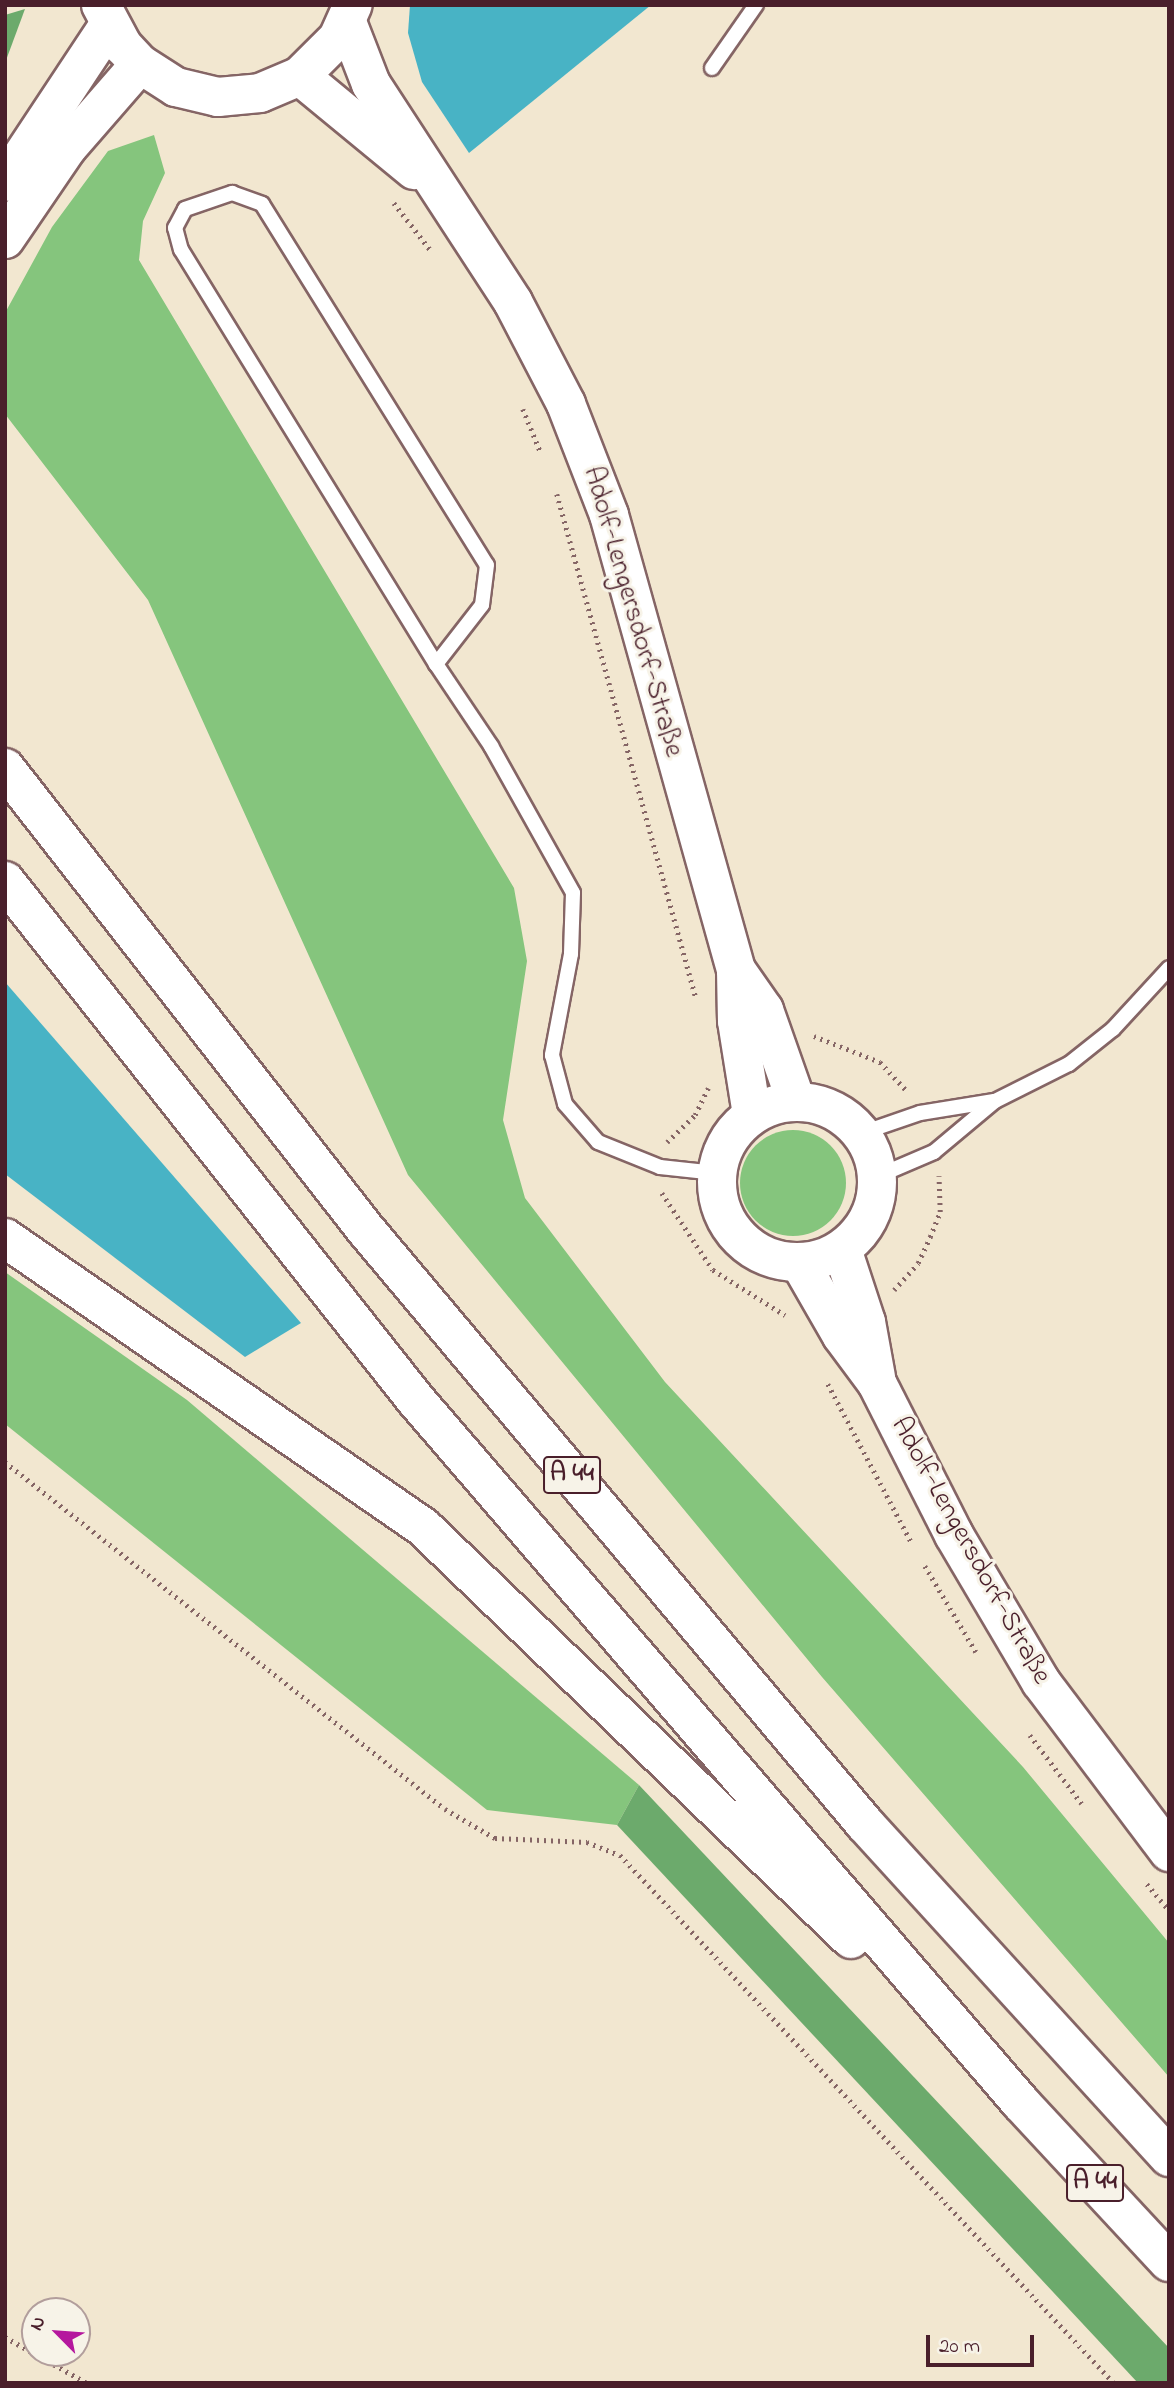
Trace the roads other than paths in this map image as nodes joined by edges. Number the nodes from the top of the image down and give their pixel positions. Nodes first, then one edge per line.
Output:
1 (756, 5) edge
2 (350, 14) edge
3 (105, 15) edge
4 (140, 64) junction
5 (712, 68) dead end
6 (299, 76) junction
7 (5, 182) edge
8 (448, 198) junction
9 (5, 239) edge
10 (436, 663) junction
11 (5, 768) edge
12 (5, 881) edge
13 (1169, 968) edge
14 (736, 970) junction
15 (796, 1101) junction
16 (995, 1101) junction
17 (752, 1115) junction
18 (862, 1133) junction
19 (716, 1173) junction
20 (878, 1176) junction
21 (5, 1238) edge
22 (842, 1249) junction
23 (800, 1263) junction
24 (877, 1383) junction
25 (1169, 1852) edge
26 (1021, 2103) junction
27 (1169, 2157) edge
28 (1169, 2262) edge

1 - 5 lane
2 - 6 main road
2 - 8 main road, Adolf-Lengersdorf-Straße
3 - 4 main road
3 - 7 main road
4 - 6 main road
4 - 9 main road
6 - 8 main road, Adolf-Lengersdorf-Straße
8 - 14 main road, Adolf-Lengersdorf-Straße
10 - 10 lane
10 - 19 lane
11 - 27 main road, A 44
12 - 26 main road, A 44
13 - 16 lane
14 - 15 main road, Adolf-Lengersdorf-Straße
14 - 17 main road, Adolf-Lengersdorf-Straße
15 - 17 main road
15 - 18 main road
16 - 18 lane
16 - 20 lane
17 - 19 main road
18 - 20 main road
19 - 23 main road
20 - 22 main road
21 - 26 main road
22 - 23 main road
22 - 24 main road, Adolf-Lengersdorf-Straße
23 - 24 main road, Adolf-Lengersdorf-Straße
24 - 25 main road, Adolf-Lengersdorf-Straße
26 - 28 main road, A 44

